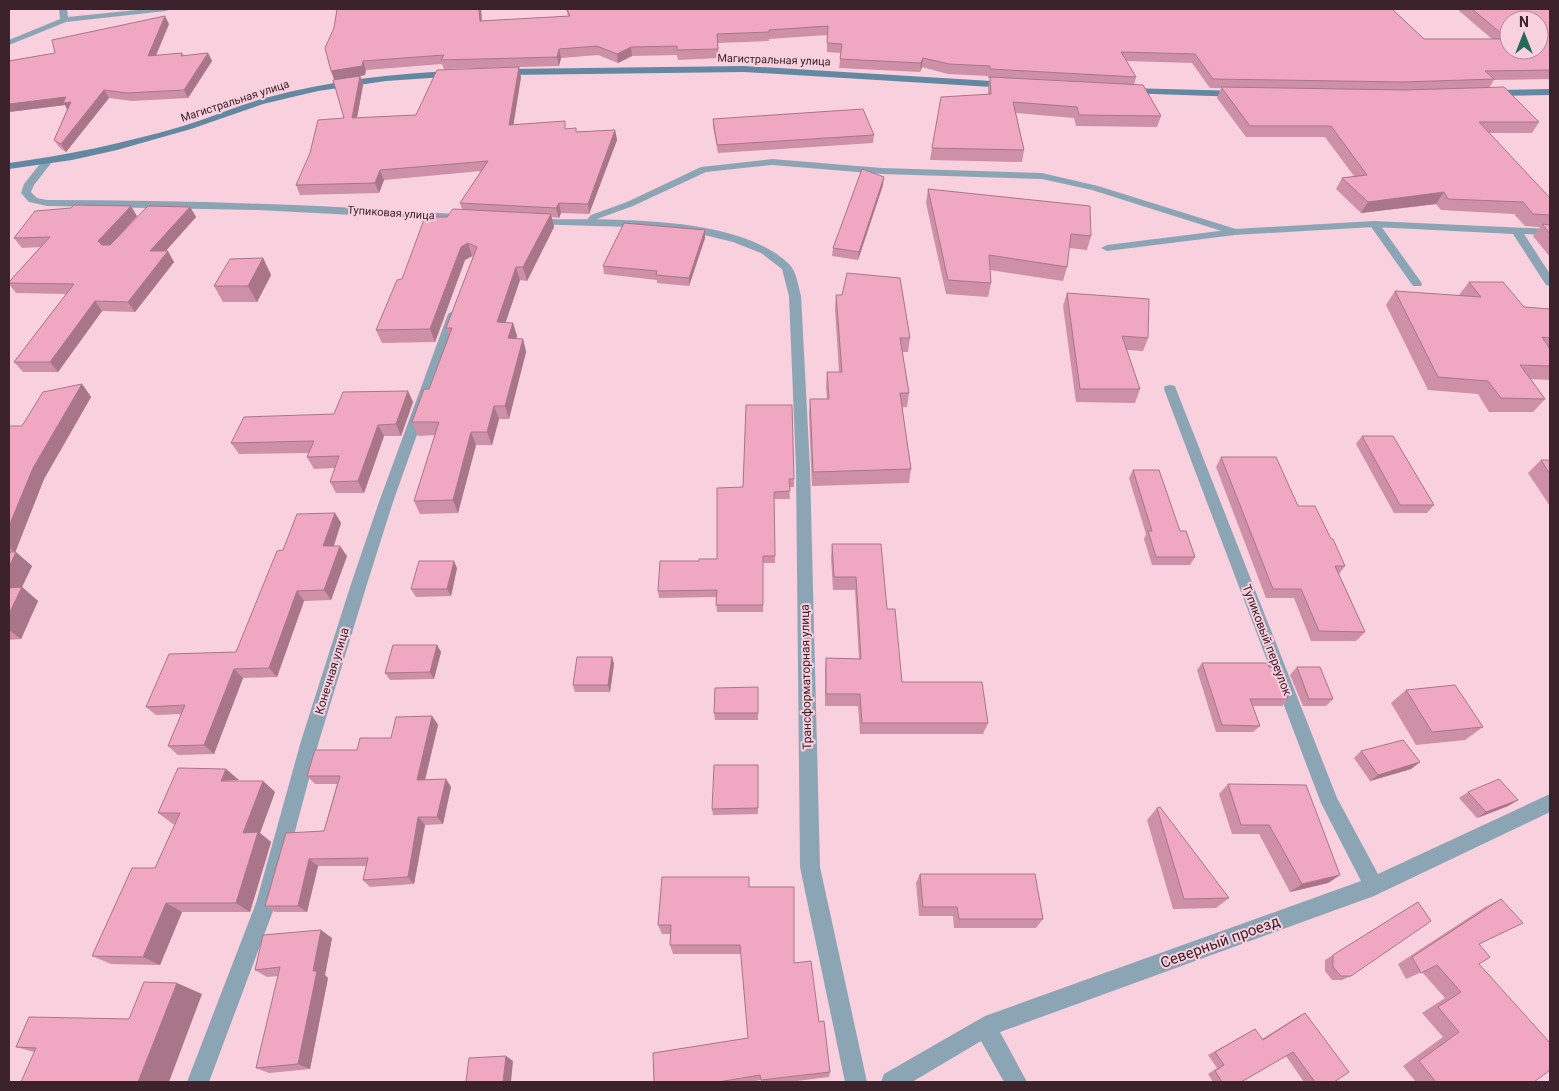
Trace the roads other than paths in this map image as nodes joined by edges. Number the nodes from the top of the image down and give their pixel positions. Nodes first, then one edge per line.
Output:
1 (63, 9) edge
2 (166, 9) edge
3 (64, 20) junction
4 (9, 43) edge
5 (464, 73) edge
6 (492, 73) edge
7 (1019, 86) edge
8 (1118, 91) edge
9 (1550, 92) edge
10 (1253, 94) edge
11 (1484, 94) edge
12 (47, 162) junction
13 (9, 166) edge
14 (158, 202) junction
15 (146, 216) edge
16 (480, 218) edge
17 (518, 221) edge
18 (588, 224) junction
19 (1374, 224) junction
20 (1516, 230) junction
21 (1235, 232) junction
22 (1550, 232) edge
23 (1107, 248) dead end
24 (1550, 283) edge
25 (1417, 284) dead end
26 (460, 298) edge
27 (1170, 390) dead end
28 (1550, 803) edge
29 (1374, 886) junction
30 (985, 1027) junction
31 (198, 1082) edge
32 (856, 1082) edge
33 (892, 1082) edge
34 (1016, 1082) edge

1 - 3 street
2 - 3 street
3 - 4 street
5 - 12 street, Магистральная улица
6 - 7 street, Магистральная улица
8 - 10 street
9 - 11 street
12 - 13 street, Магистральная улица
12 - 14 street, Тупиковая улица
14 - 15 street
14 - 16 street, Тупиковая улица
17 - 18 street
18 - 21 lane
18 - 32 street, Трансформаторная улица
19 - 20 street
19 - 21 street
19 - 25 lane
20 - 22 street
20 - 24 street
21 - 23 street
26 - 31 street, Конечная улица
27 - 29 street, Тупиковый переулок
28 - 29 street, Северный проезд
29 - 30 street, Северный проезд
30 - 33 street, Северный проезд
30 - 34 street

